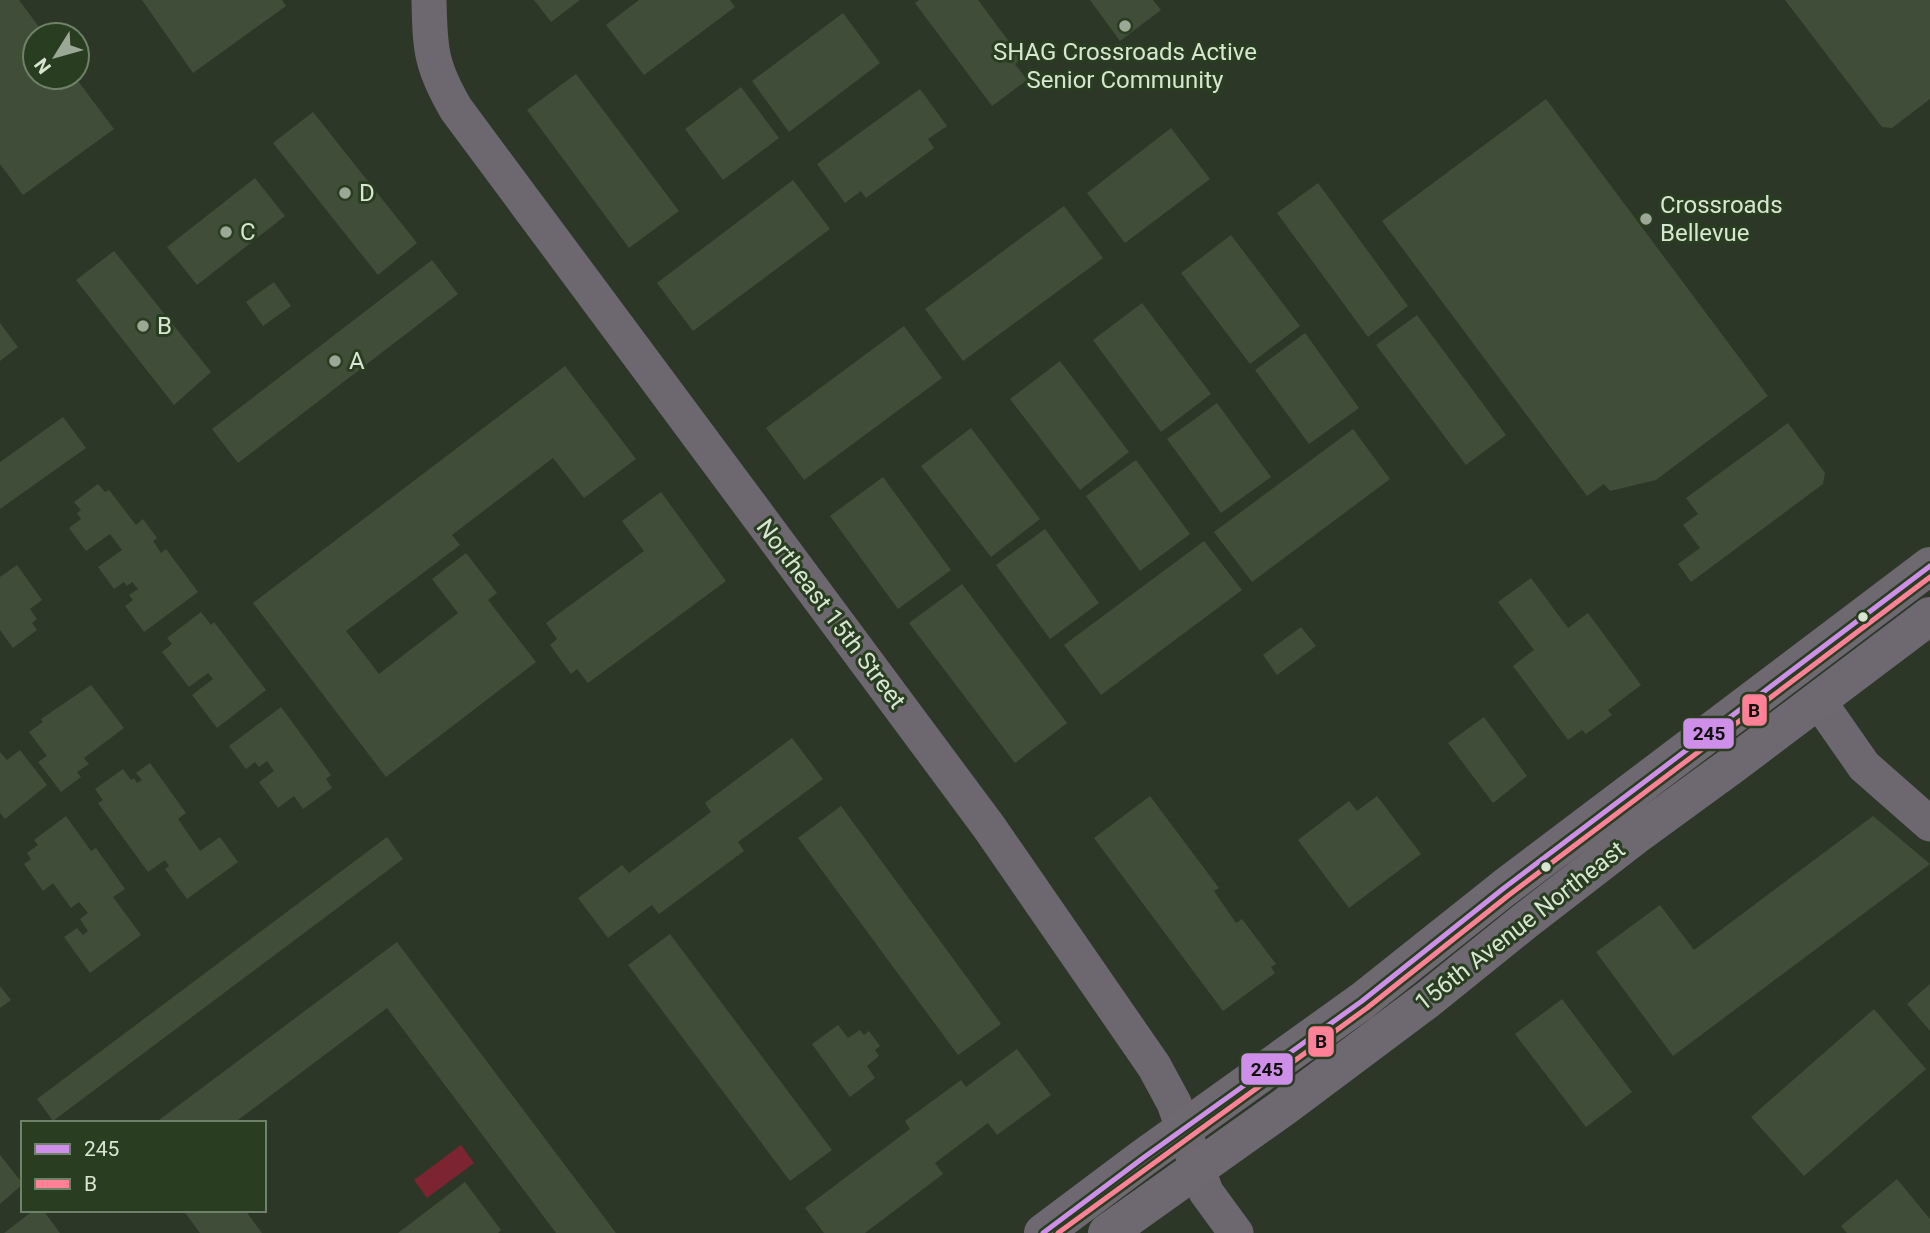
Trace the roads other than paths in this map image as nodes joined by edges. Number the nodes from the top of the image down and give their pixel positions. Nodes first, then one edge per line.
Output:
1 (429, 1) edge
2 (1930, 566) edge
3 (1930, 616) edge
4 (1818, 700) junction
5 (1930, 824) edge
6 (1183, 1130) junction
7 (1198, 1168) junction
8 (1043, 1233) edge
9 (1079, 1233) edge
10 (1107, 1233) edge
11 (1236, 1233) edge

1 - 6 street, Northeast 15th Street
2 - 6 main road, 156th Avenue Northeast
3 - 4 main road, 156th Avenue Northeast
4 - 5 street
4 - 7 main road, 156th Avenue Northeast
6 - 7 street, Northeast 15th Street
6 - 8 main road, 156th Avenue Northeast
6 - 9 main road
7 - 10 main road, 156th Avenue Northeast
7 - 11 street, Northeast 15th Street

